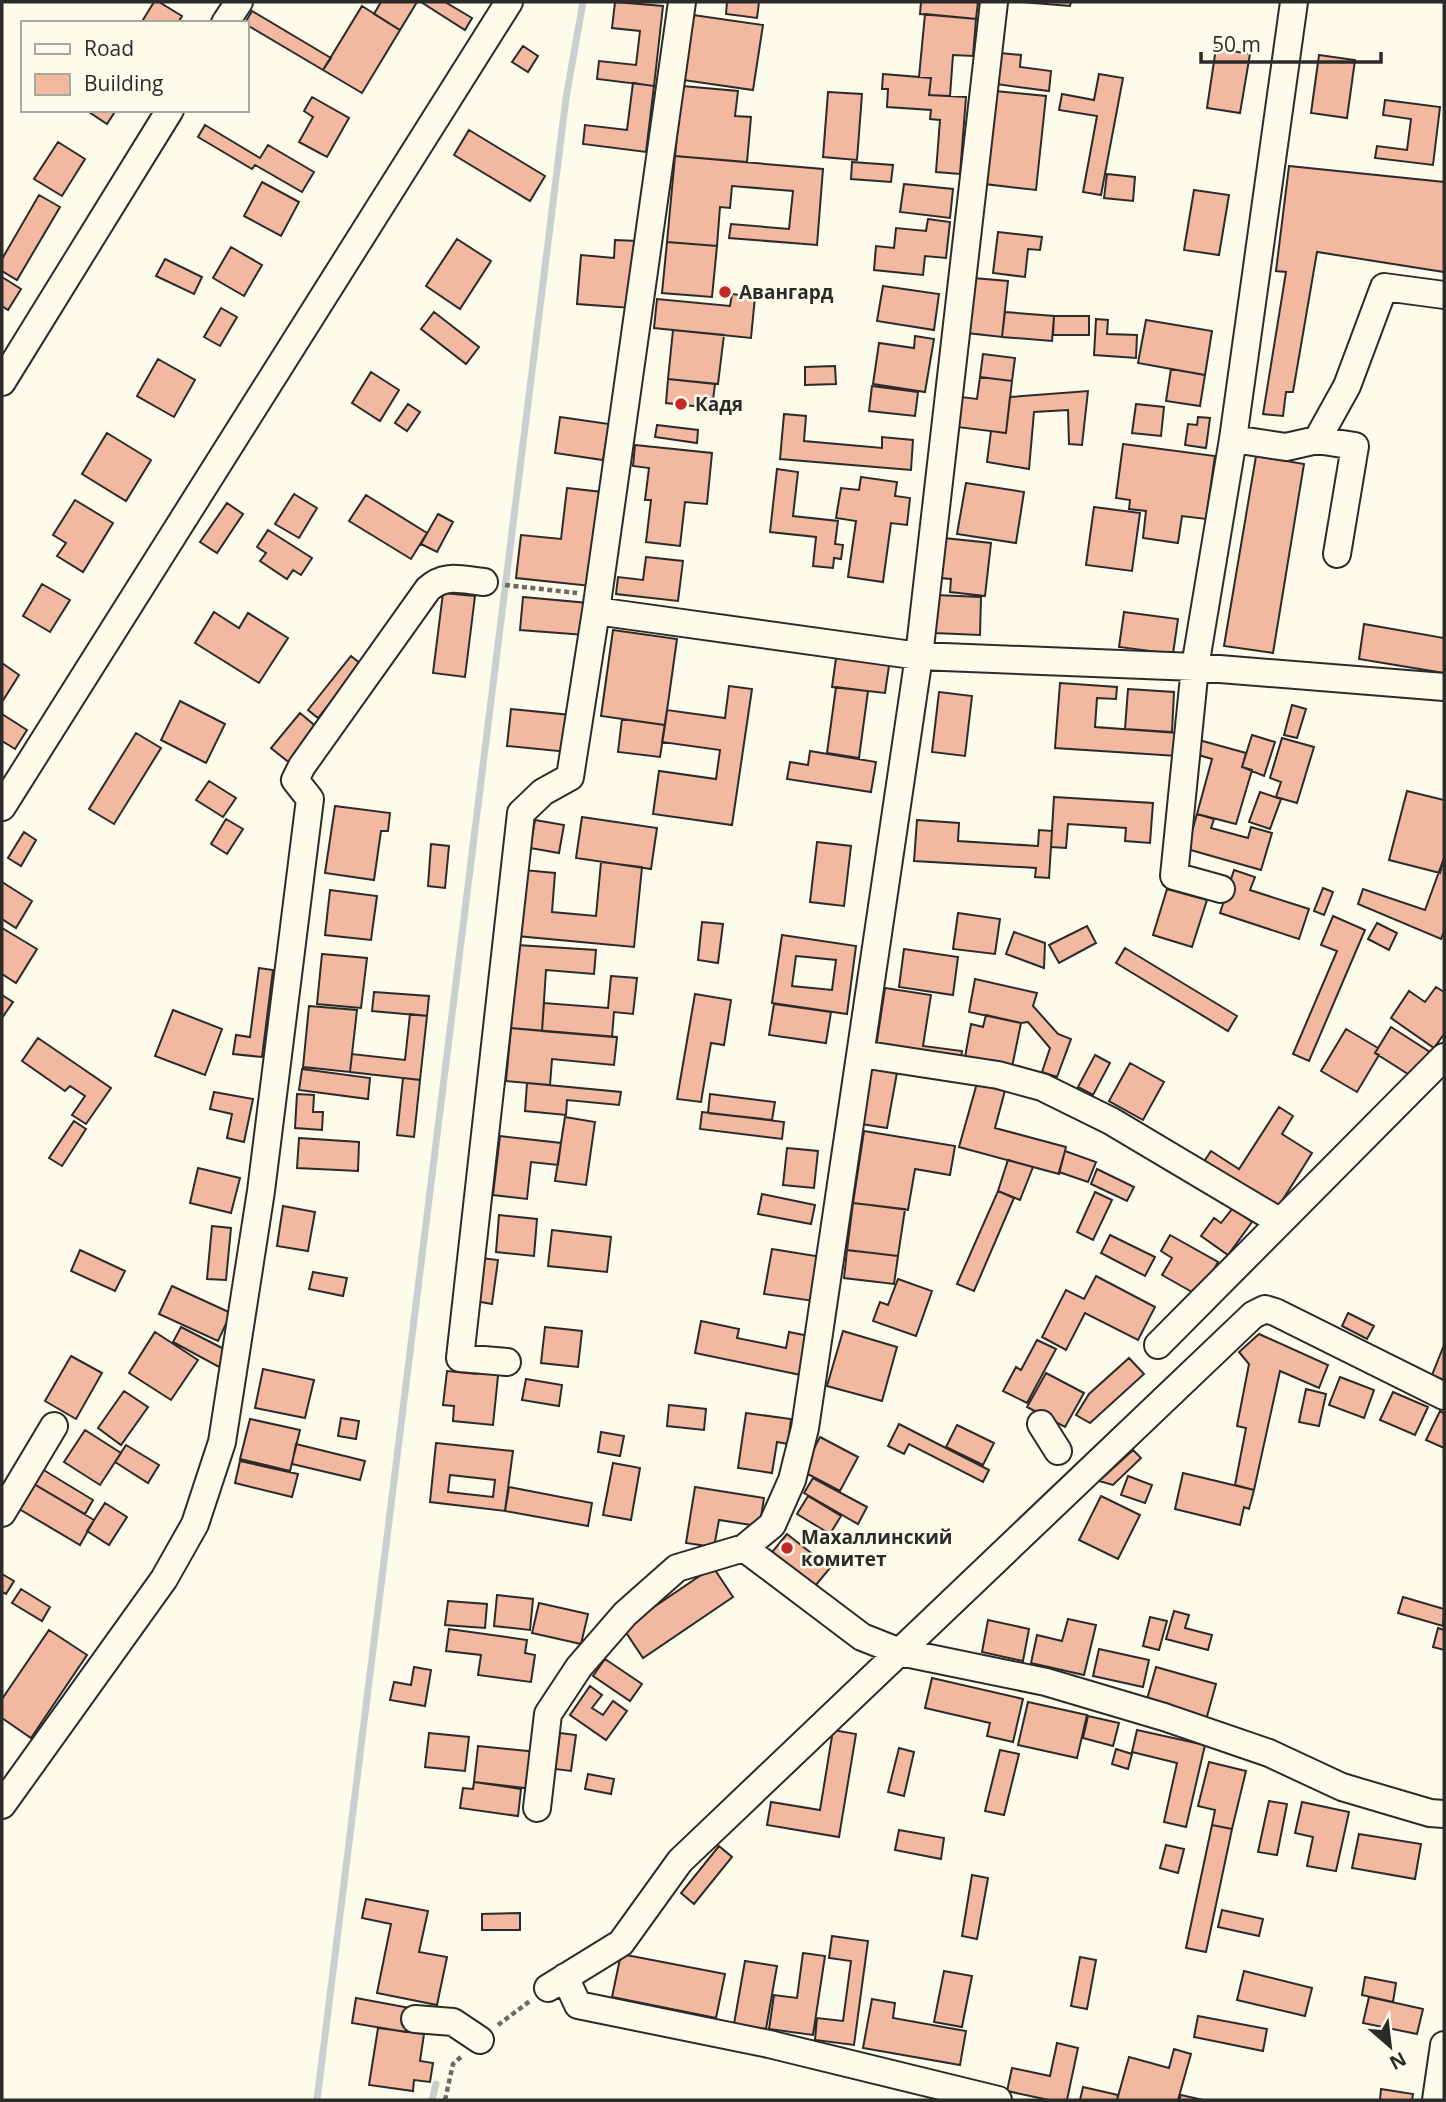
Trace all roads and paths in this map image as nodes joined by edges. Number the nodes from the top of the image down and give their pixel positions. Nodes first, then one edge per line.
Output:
1 (239, 2) edge
2 (509, 2) edge
3 (682, 2) edge
4 (993, 2) edge
5 (1294, 2) edge
6 (226, 21) edge
7 (169, 112) edge
8 (1444, 295) edge
9 (2, 382) edge
10 (1233, 439) junction
11 (1317, 440) junction
12 (1338, 554) dead end
13 (484, 582) dead end
14 (514, 586) dead end
15 (596, 611) junction
16 (919, 656) junction
17 (1195, 667) junction
18 (1444, 688) edge
19 (2, 807) edge
20 (1221, 889) dead end
21 (861, 1054) junction
22 (1444, 1057) edge
23 (1279, 1221) junction
24 (1157, 1345) dead end
25 (507, 1362) dead end
26 (1444, 1396) edge
27 (1041, 1424) dead end
28 (54, 1426) dead end
29 (1058, 1451) dead end
30 (2, 1513) edge
31 (744, 1548) junction
32 (900, 1652) junction
33 (2, 1805) edge
34 (537, 1808) dead end
35 (1444, 1814) edge
36 (415, 2019) dead end
37 (480, 2040) dead end
38 (1444, 2045) edge
39 (998, 2100) edge
40 (1436, 2100) edge

1 - 6 street
2 - 19 street
3 - 15 street
4 - 16 street
5 - 10 street
7 - 9 street
8 - 11 street
10 - 11 street
10 - 17 street
11 - 12 street
13 - 33 street
14 - 15 path
15 - 16 street
15 - 25 street
16 - 17 street
16 - 21 street
17 - 18 street
17 - 20 street
21 - 23 street
21 - 31 street
22 - 23 street
23 - 24 street
26 - 32 street
27 - 29 street
28 - 30 street
31 - 32 street
31 - 34 street
32 - 35 street
32 - 39 street
36 - 37 street
38 - 40 street

